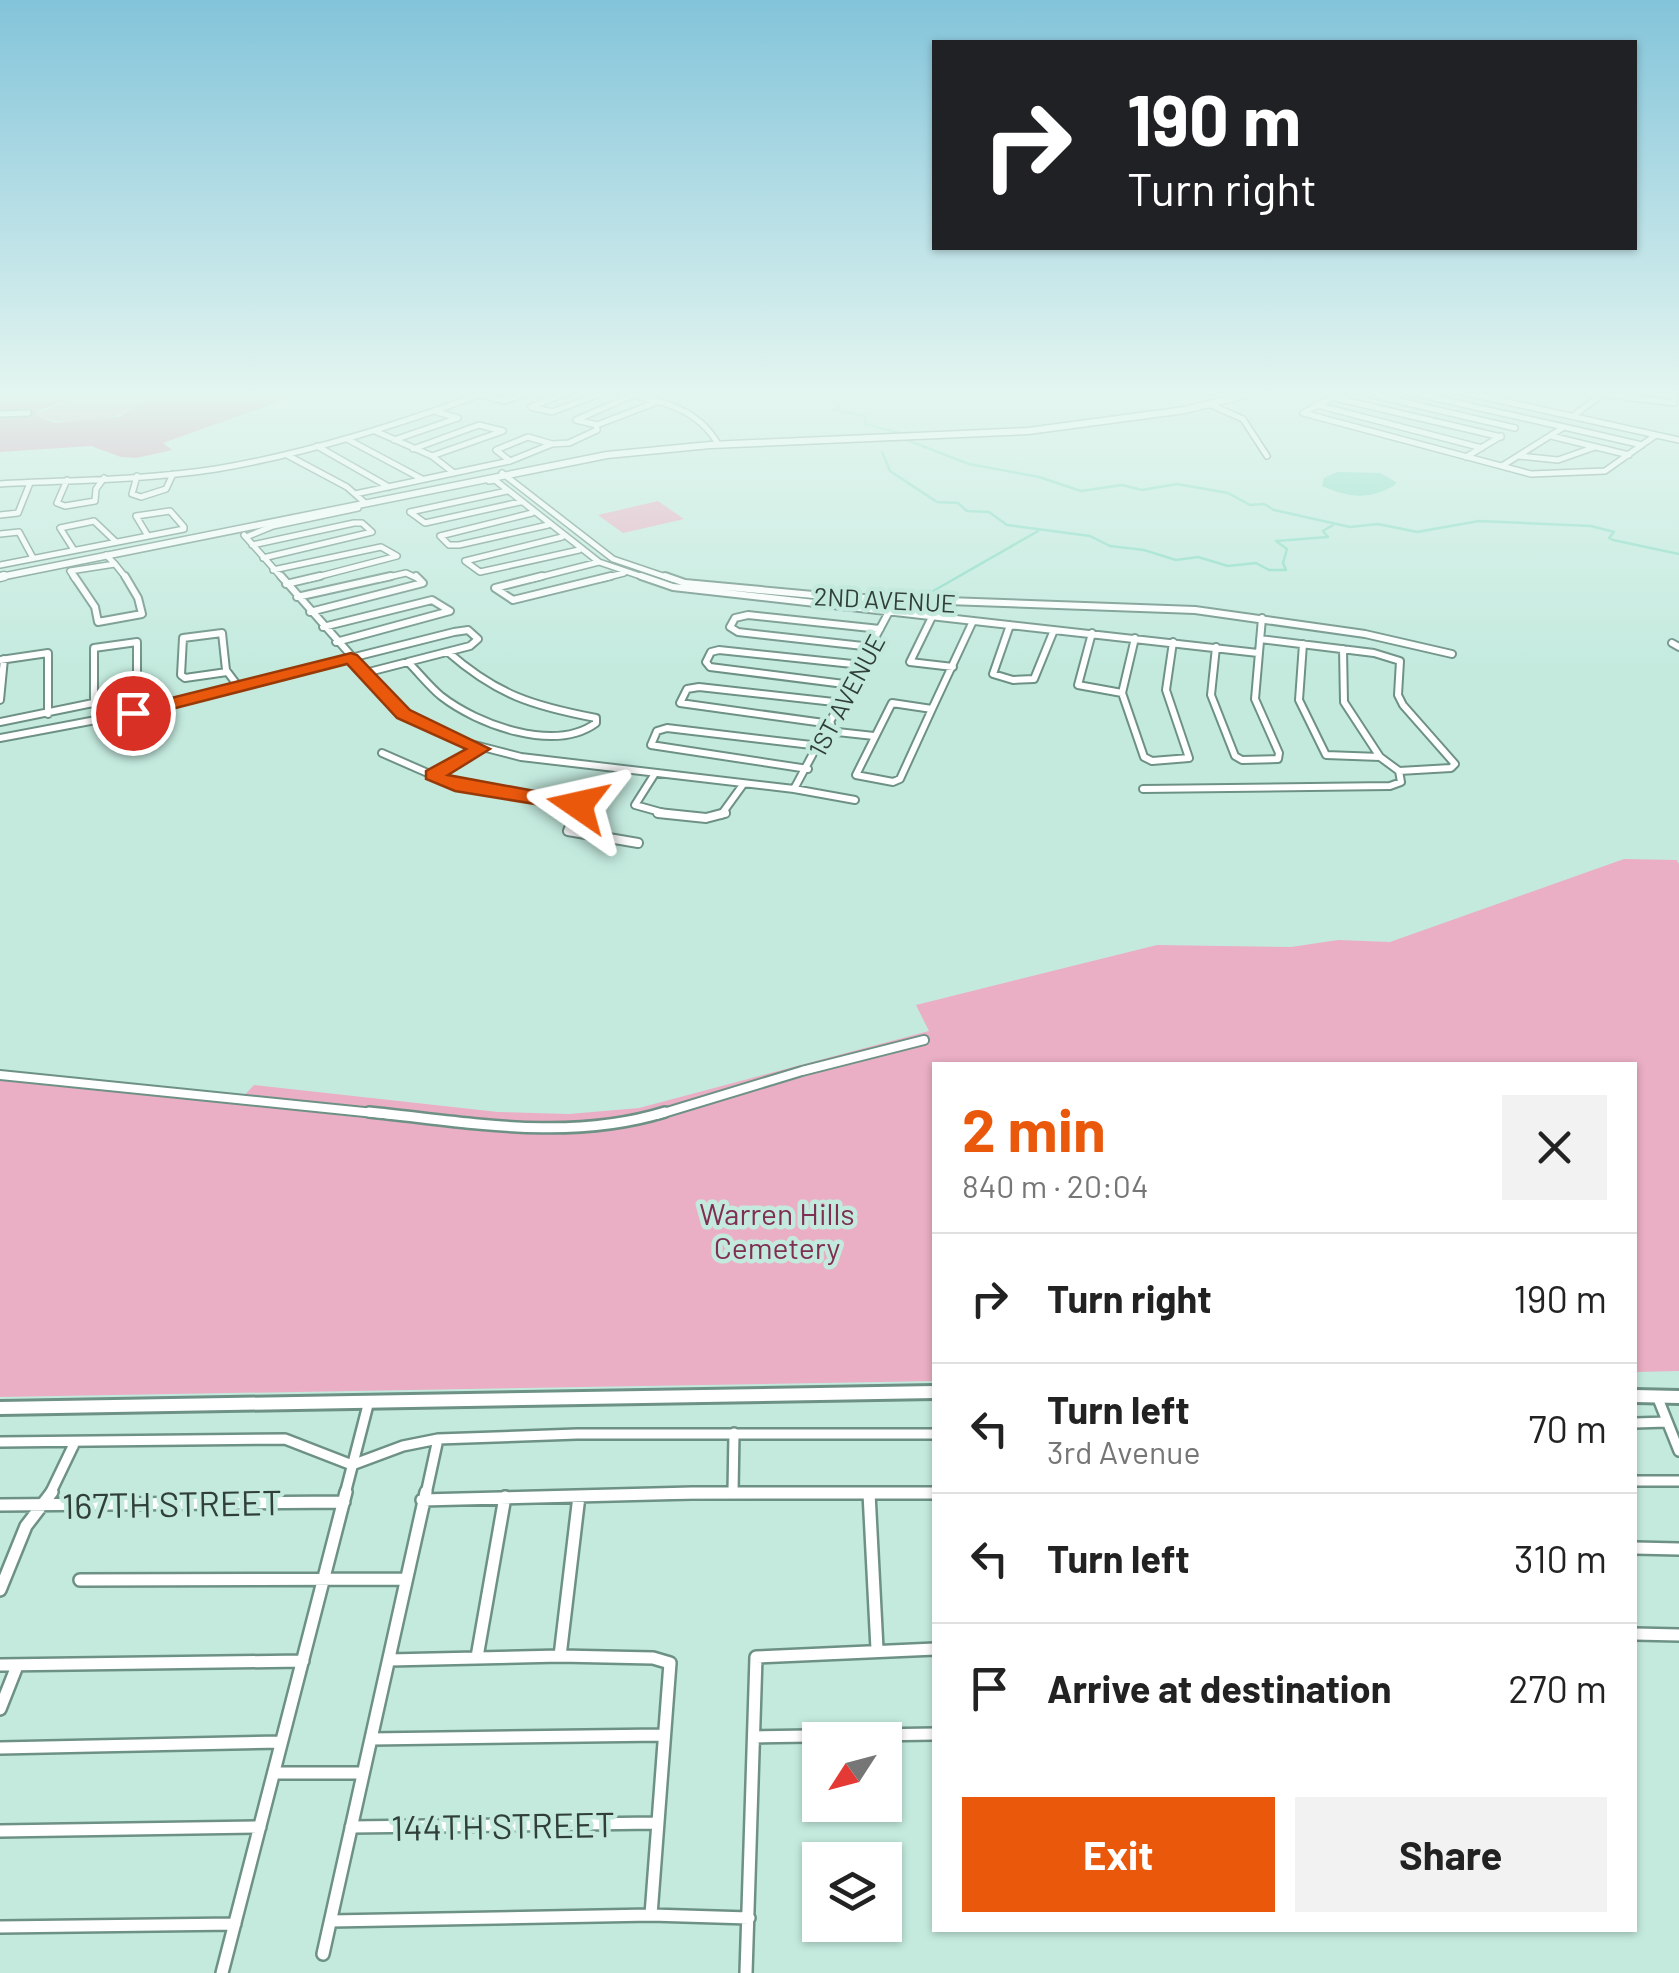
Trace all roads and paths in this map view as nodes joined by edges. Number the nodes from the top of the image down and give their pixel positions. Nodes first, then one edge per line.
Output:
1 (30, 483) edge
2 (66, 483) edge
3 (102, 483) edge
4 (135, 483) edge
5 (169, 483) edge
6 (335, 483) edge
7 (384, 483) edge
8 (405, 483) edge
9 (466, 483) edge
10 (480, 483) edge
11 (498, 483) edge
12 (513, 483) edge
13 (389, 486) junction
14 (507, 491) junction
15 (354, 494) junction
16 (534, 500) junction
17 (364, 502) junction
18 (520, 502) junction
19 (532, 513) junction
20 (0, 515) edge
21 (548, 525) junction
22 (238, 527) junction
23 (0, 534) edge
24 (148, 536) junction
25 (246, 537) junction
26 (563, 537) junction
27 (116, 542) junction
28 (252, 545) junction
29 (74, 550) junction
30 (579, 550) junction
31 (601, 551) junction
32 (588, 555) junction
33 (106, 556) junction
34 (33, 558) junction
35 (263, 558) junction
36 (599, 562) junction
37 (114, 564) junction
38 (0, 565) edge
39 (274, 570) junction
40 (624, 573) junction
41 (0, 577) edge
42 (286, 584) junction
43 (298, 597) junction
44 (784, 597) junction
45 (894, 600) junction
46 (310, 612) junction
47 (890, 612) junction
48 (932, 617) junction
49 (1262, 618) junction
50 (973, 621) junction
51 (1010, 626) junction
52 (323, 627) junction
53 (880, 629) junction
54 (1054, 630) junction
55 (1092, 634) junction
56 (1135, 638) junction
57 (1260, 639) junction
58 (336, 642) junction
59 (1174, 642) junction
60 (1303, 644) junction
61 (872, 647) junction
62 (1216, 647) junction
63 (1343, 649) junction
64 (448, 652) junction
65 (1258, 652) junction
66 (1452, 654) dead end
67 (351, 658) junction
68 (2, 659) edge
69 (408, 662) junction
70 (862, 665) junction
71 (953, 668) junction
72 (226, 672) junction
73 (365, 672) junction
74 (852, 684) junction
75 (238, 686) junction
76 (1122, 693) junction
77 (0, 700) edge
78 (843, 703) junction
79 (94, 704) junction
80 (934, 708) junction
81 (48, 714) junction
82 (0, 722) edge
83 (830, 727) junction
84 (874, 736) junction
85 (0, 738) edge
86 (820, 746) junction
87 (481, 749) junction
88 (382, 753) dead end
89 (1380, 757) junction
90 (808, 769) junction
91 (1399, 771) junction
92 (654, 774) junction
93 (432, 775) junction
94 (742, 786) junction
95 (794, 789) junction
96 (1143, 790) dead end
97 (855, 800) dead end
98 (638, 842) dead end
99 (924, 1040) dead end
100 (0, 1075) edge
101 (932, 1392) edge
102 (1637, 1396) edge
103 (1658, 1396) junction
104 (1679, 1397) edge
105 (370, 1400) junction
106 (0, 1408) edge
107 (1637, 1422) edge
108 (1673, 1429) edge
109 (734, 1433) junction
110 (932, 1434) edge
111 (438, 1438) junction
112 (0, 1442) edge
113 (75, 1442) junction
114 (1679, 1451) edge
115 (352, 1465) junction
116 (1637, 1481) edge
117 (1679, 1481) edge
118 (733, 1492) junction
119 (870, 1493) junction
120 (932, 1493) edge
121 (579, 1496) junction
122 (505, 1497) junction
123 (422, 1500) junction
124 (344, 1502) junction
125 (42, 1504) junction
126 (0, 1505) edge
127 (1637, 1548) edge
128 (1679, 1549) edge
129 (324, 1579) junction
130 (405, 1579) junction
131 (80, 1580) dead end
132 (0, 1590) edge
133 (1637, 1634) edge
134 (1679, 1635) edge
135 (877, 1649) junction
136 (932, 1649) edge
137 (560, 1656) junction
138 (477, 1657) junction
139 (389, 1660) junction
140 (303, 1661) junction
141 (0, 1666) edge
142 (17, 1666) junction
143 (0, 1709) edge
144 (932, 1734) edge
145 (662, 1735) junction
146 (754, 1737) junction
147 (371, 1740) junction
148 (281, 1742) junction
149 (0, 1748) edge
150 (275, 1773) junction
151 (363, 1773) junction
152 (656, 1824) junction
153 (260, 1827) junction
154 (350, 1827) junction
155 (0, 1832) edge
156 (652, 1914) junction
157 (748, 1918) junction
158 (331, 1921) junction
159 (235, 1924) junction
160 (0, 1927) edge
161 (323, 1954) dead end
162 (222, 1973) edge
163 (746, 1973) edge

1 - 20 street
2 - 3 street
4 - 5 street
6 - 15 street
7 - 13 street
8 - 13 street
9 - 17 street
10 - 25 street
11 - 14 street
12 - 16 street, 2ND AVENUE
13 - 15 street
14 - 18 street
14 - 18 street
15 - 17 street
16 - 18 street
16 - 31 street, 2ND AVENUE
17 - 22 street
18 - 19 street
19 - 21 street
19 - 21 street
21 - 26 street
22 - 25 street
22 - 33 street
23 - 34 street
24 - 24 street
24 - 27 street
25 - 28 street
26 - 30 street
26 - 30 street
27 - 29 street
27 - 29 street
28 - 35 street
28 - 35 street
29 - 34 street
30 - 32 street
31 - 32 street
31 - 44 street, 2ND AVENUE
32 - 36 street
33 - 37 street
33 - 41 street
34 - 38 street
35 - 39 street
36 - 40 street
36 - 40 street
37 - 37 street
39 - 42 street
39 - 42 street
40 - 44 street
42 - 43 street
43 - 46 street
43 - 46 street
44 - 45 street, 2ND AVENUE
44 - 47 street
45 - 47 street, 1ST AVENUE
45 - 49 street, 2ND AVENUE
46 - 52 street
47 - 48 street
47 - 53 street, 1ST AVENUE
48 - 50 street
48 - 71 street
49 - 57 street
49 - 66 street, 2ND AVENUE
50 - 51 street
50 - 71 street
51 - 54 street
51 - 54 street
52 - 58 street
52 - 58 street
53 - 61 street, 1ST AVENUE
53 - 61 street
54 - 55 street
55 - 56 street
55 - 76 street
56 - 59 street
56 - 76 street
57 - 60 street
57 - 65 street
58 - 67 street
59 - 62 street
59 - 76 street
60 - 63 street
60 - 89 street
61 - 70 street, 1ST AVENUE
62 - 65 street
62 - 65 street
63 - 89 street
63 - 91 street
64 - 67 street
64 - 69 street
64 - 69 street
67 - 73 street
67 - 75 street
68 - 77 street
68 - 81 street
69 - 73 street
70 - 74 street, 1ST AVENUE
70 - 74 street
71 - 80 street
72 - 72 street
72 - 75 street
73 - 87 street
74 - 78 street, 1ST AVENUE
75 - 85 street
78 - 83 street, 1ST AVENUE
78 - 83 street
79 - 79 street
79 - 81 street
80 - 84 street
80 - 84 street
81 - 82 street
83 - 84 street
83 - 86 street, 1ST AVENUE
86 - 90 street, 1ST AVENUE
86 - 90 street
87 - 92 street
87 - 93 street
88 - 93 street
89 - 91 street
90 - 95 street, 1ST AVENUE
91 - 96 street
92 - 94 street
92 - 94 street
93 - 98 street
94 - 95 street
95 - 97 street
99 - 100 street
101 - 105 street
102 - 103 street
103 - 104 street
103 - 108 street
105 - 106 street
105 - 115 street
107 - 108 street
108 - 114 street
109 - 110 street
109 - 111 street
109 - 118 street
111 - 115 street
111 - 123 street
112 - 113 street
113 - 115 street
113 - 125 street
115 - 124 street
116 - 117 street
118 - 119 street
118 - 121 street
119 - 120 street
119 - 135 street
121 - 122 street
121 - 137 street
122 - 123 street
122 - 138 street
123 - 130 street
124 - 125 street, 167TH STREET
124 - 129 street
125 - 126 street, 167TH STREET
125 - 132 street
127 - 128 street
129 - 130 street
129 - 131 street
129 - 140 street
130 - 139 street
133 - 134 street
135 - 136 street
135 - 146 street
137 - 138 street
137 - 145 street
138 - 139 street
139 - 147 street
140 - 142 street
140 - 148 street
141 - 142 street
142 - 143 street
144 - 146 street
145 - 147 street
145 - 152 street
146 - 157 street
147 - 151 street
148 - 149 street
148 - 150 street
150 - 151 street
150 - 153 street
151 - 154 street
152 - 154 street, 144TH STREET
152 - 156 street
153 - 155 street
153 - 159 street
154 - 158 street
156 - 157 street
156 - 158 street
157 - 163 street
158 - 161 street
159 - 160 street
159 - 162 street

